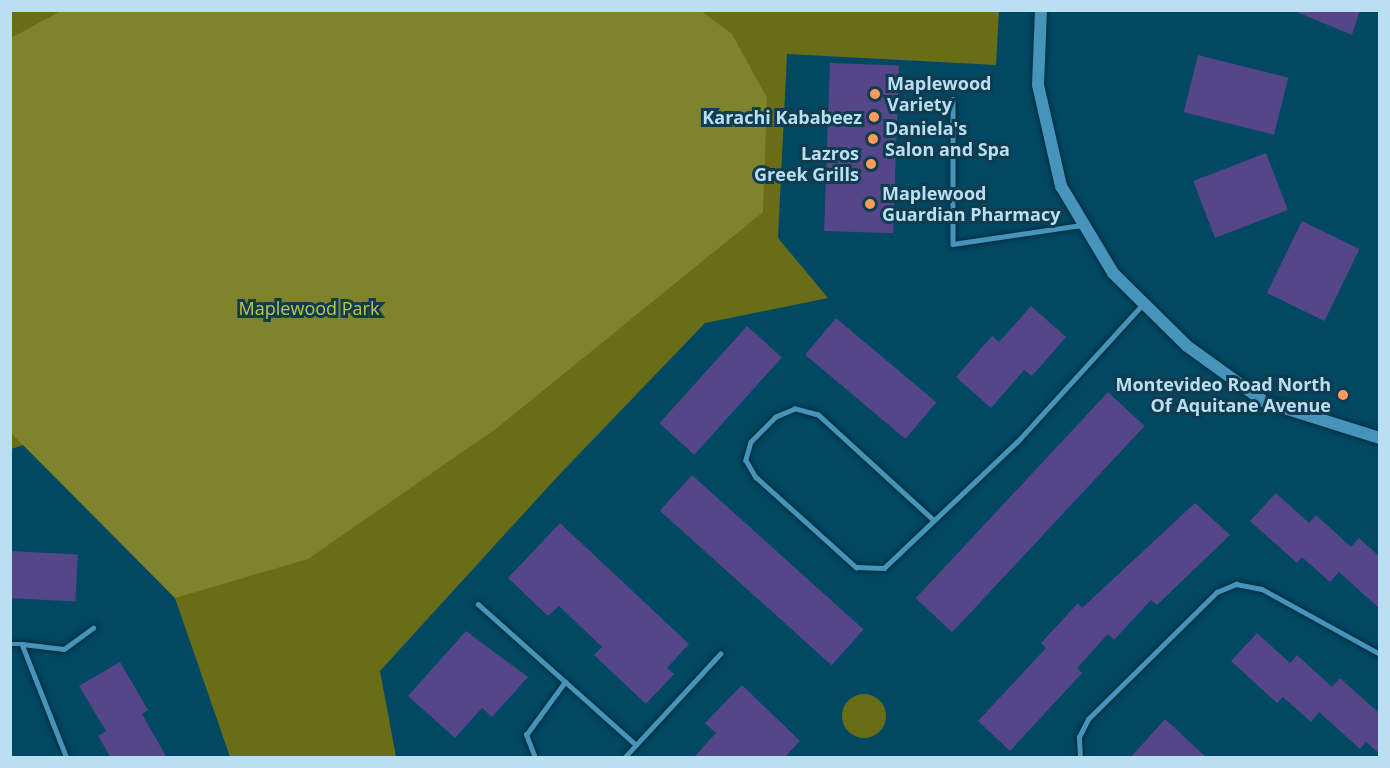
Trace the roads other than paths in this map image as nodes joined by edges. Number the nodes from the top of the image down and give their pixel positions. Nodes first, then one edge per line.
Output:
1 (1041, 10) edge
2 (953, 99) dead end
3 (1084, 224) junction
4 (1143, 304) junction
5 (1380, 438) edge
6 (932, 519) junction
7 (478, 604) dead end
8 (93, 628) dead end
9 (10, 644) edge
10 (22, 644) junction
11 (720, 654) dead end
12 (1380, 654) edge
13 (565, 682) junction
14 (636, 744) junction
15 (66, 758) edge
16 (535, 758) edge
17 (624, 758) edge
18 (1080, 758) edge

1 - 3 street
2 - 3 lane
3 - 4 street
4 - 5 street
4 - 6 lane
6 - 6 lane
7 - 13 lane
8 - 10 lane
9 - 10 lane
10 - 15 lane
11 - 14 lane
12 - 18 lane
13 - 14 lane
13 - 16 lane
14 - 17 lane

